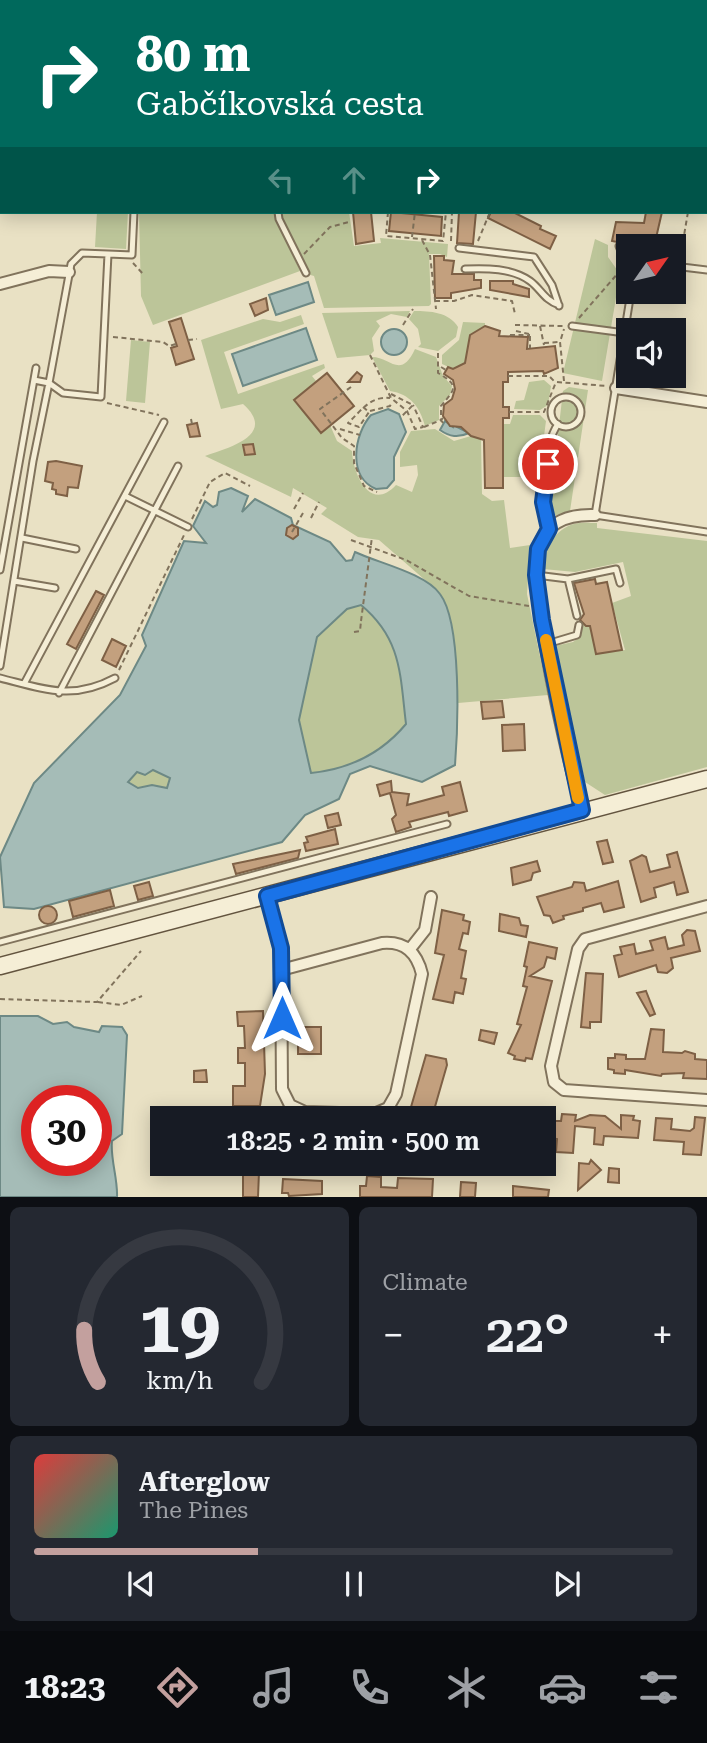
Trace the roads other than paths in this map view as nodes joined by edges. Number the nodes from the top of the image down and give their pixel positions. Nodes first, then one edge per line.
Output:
1 (134, 214) edge
2 (278, 214) edge
3 (458, 248) road end
4 (108, 254) junction
5 (686, 267) edge
6 (466, 269) dead end
7 (707, 270) edge
8 (69, 272) junction
9 (306, 273) dead end
10 (0, 284) edge
11 (569, 326) road end
12 (616, 331) edge
13 (36, 368) dead end
14 (34, 380) junction
15 (49, 383) junction
16 (616, 388) joint
17 (707, 402) edge
18 (163, 419) road end
19 (558, 424) junction
20 (178, 466) dead end
21 (125, 496) junction
22 (154, 511) junction
23 (595, 515) junction
24 (188, 527) road end
25 (549, 529) junction
26 (707, 532) edge
27 (22, 538) junction
28 (76, 549) dead end
29 (0, 570) edge
30 (536, 575) junction
31 (568, 579) junction
32 (14, 581) junction
33 (620, 583) dead end
34 (55, 588) dead end
35 (577, 615) dead end
36 (579, 625) dead end
37 (2, 637) edge
38 (547, 645) junction
39 (0, 666) edge
40 (0, 678) edge
41 (115, 678) road end
42 (24, 684) junction
43 (59, 693) junction
44 (707, 779) edge
45 (582, 810) junction
46 (447, 824) dead end
47 (267, 896) junction
48 (431, 897) dead end
49 (707, 906) edge
50 (0, 942) edge
51 (410, 949) junction
52 (0, 966) edge
53 (281, 971) junction
54 (707, 1100) edge

1 - 4 lane
2 - 9 lane
3 - 6 lane
4 - 8 lane
4 - 15 lane
5 - 7 lane
8 - 10 street
8 - 15 lane
11 - 12 lane
13 - 14 lane
14 - 15 lane
14 - 29 lane
15 - 27 lane
16 - 17 street
16 - 23 lane
18 - 21 lane
19 - 19 lane
19 - 25 lane
20 - 22 lane
21 - 22 lane
21 - 42 lane
22 - 24 lane
22 - 43 lane
23 - 25 street
23 - 26 lane
25 - 30 street
27 - 28 lane
27 - 32 lane
30 - 31 lane
30 - 38 street
31 - 33 lane
31 - 35 lane
32 - 34 lane
32 - 37 lane
36 - 38 lane
37 - 39 lane
38 - 45 street
40 - 42 lane
41 - 43 lane
42 - 43 lane
44 - 45 main road
45 - 47 main road
46 - 50 lane
47 - 52 main road
47 - 53 street
48 - 51 street
49 - 54 street
51 - 53 street
51 - 53 street

